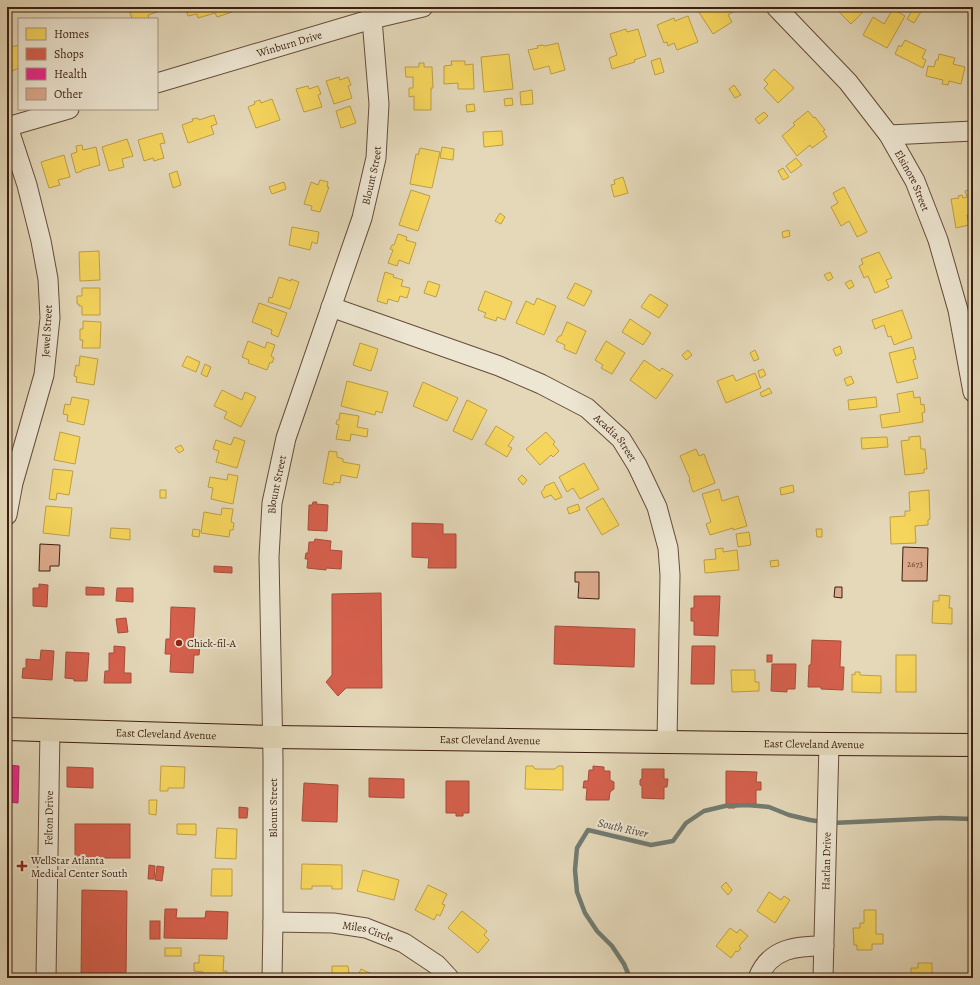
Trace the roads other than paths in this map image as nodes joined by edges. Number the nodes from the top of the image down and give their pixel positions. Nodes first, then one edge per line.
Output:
1 (423, 7) edge
2 (776, 7) edge
3 (371, 13) edge
4 (158, 83) edge
5 (65, 110) edge
6 (7, 126) edge
7 (973, 131) edge
8 (889, 135) junction
9 (331, 307) junction
10 (973, 392) edge
11 (7, 515) edge
12 (7, 729) edge
13 (50, 730) junction
14 (273, 737) junction
15 (667, 741) junction
16 (829, 744) junction
17 (973, 745) edge
18 (273, 922) junction
19 (824, 946) junction
20 (46, 978) edge
21 (272, 978) edge
22 (450, 978) edge
23 (758, 978) edge
24 (823, 978) edge

1 - 3 street, Winburn Drive
2 - 8 street, Elsinore Street
3 - 4 street, Winburn Drive
3 - 9 street, Blount Street
5 - 6 street
6 - 11 street, Jewel Street
7 - 8 street
8 - 10 street, Elsinore Street
9 - 14 street, Blount Street
9 - 15 street, Acadia Street
12 - 13 main road, East Cleveland Avenue
13 - 14 main road, East Cleveland Avenue
13 - 20 street, Felton Drive
14 - 15 main road, East Cleveland Avenue
14 - 18 street, Blount Street
15 - 16 main road, East Cleveland Avenue
16 - 17 main road, East Cleveland Avenue
16 - 19 street, Harlan Drive
18 - 21 street, Blount Street
18 - 22 street, Miles Circle
19 - 23 street
19 - 24 street, Harlan Drive

